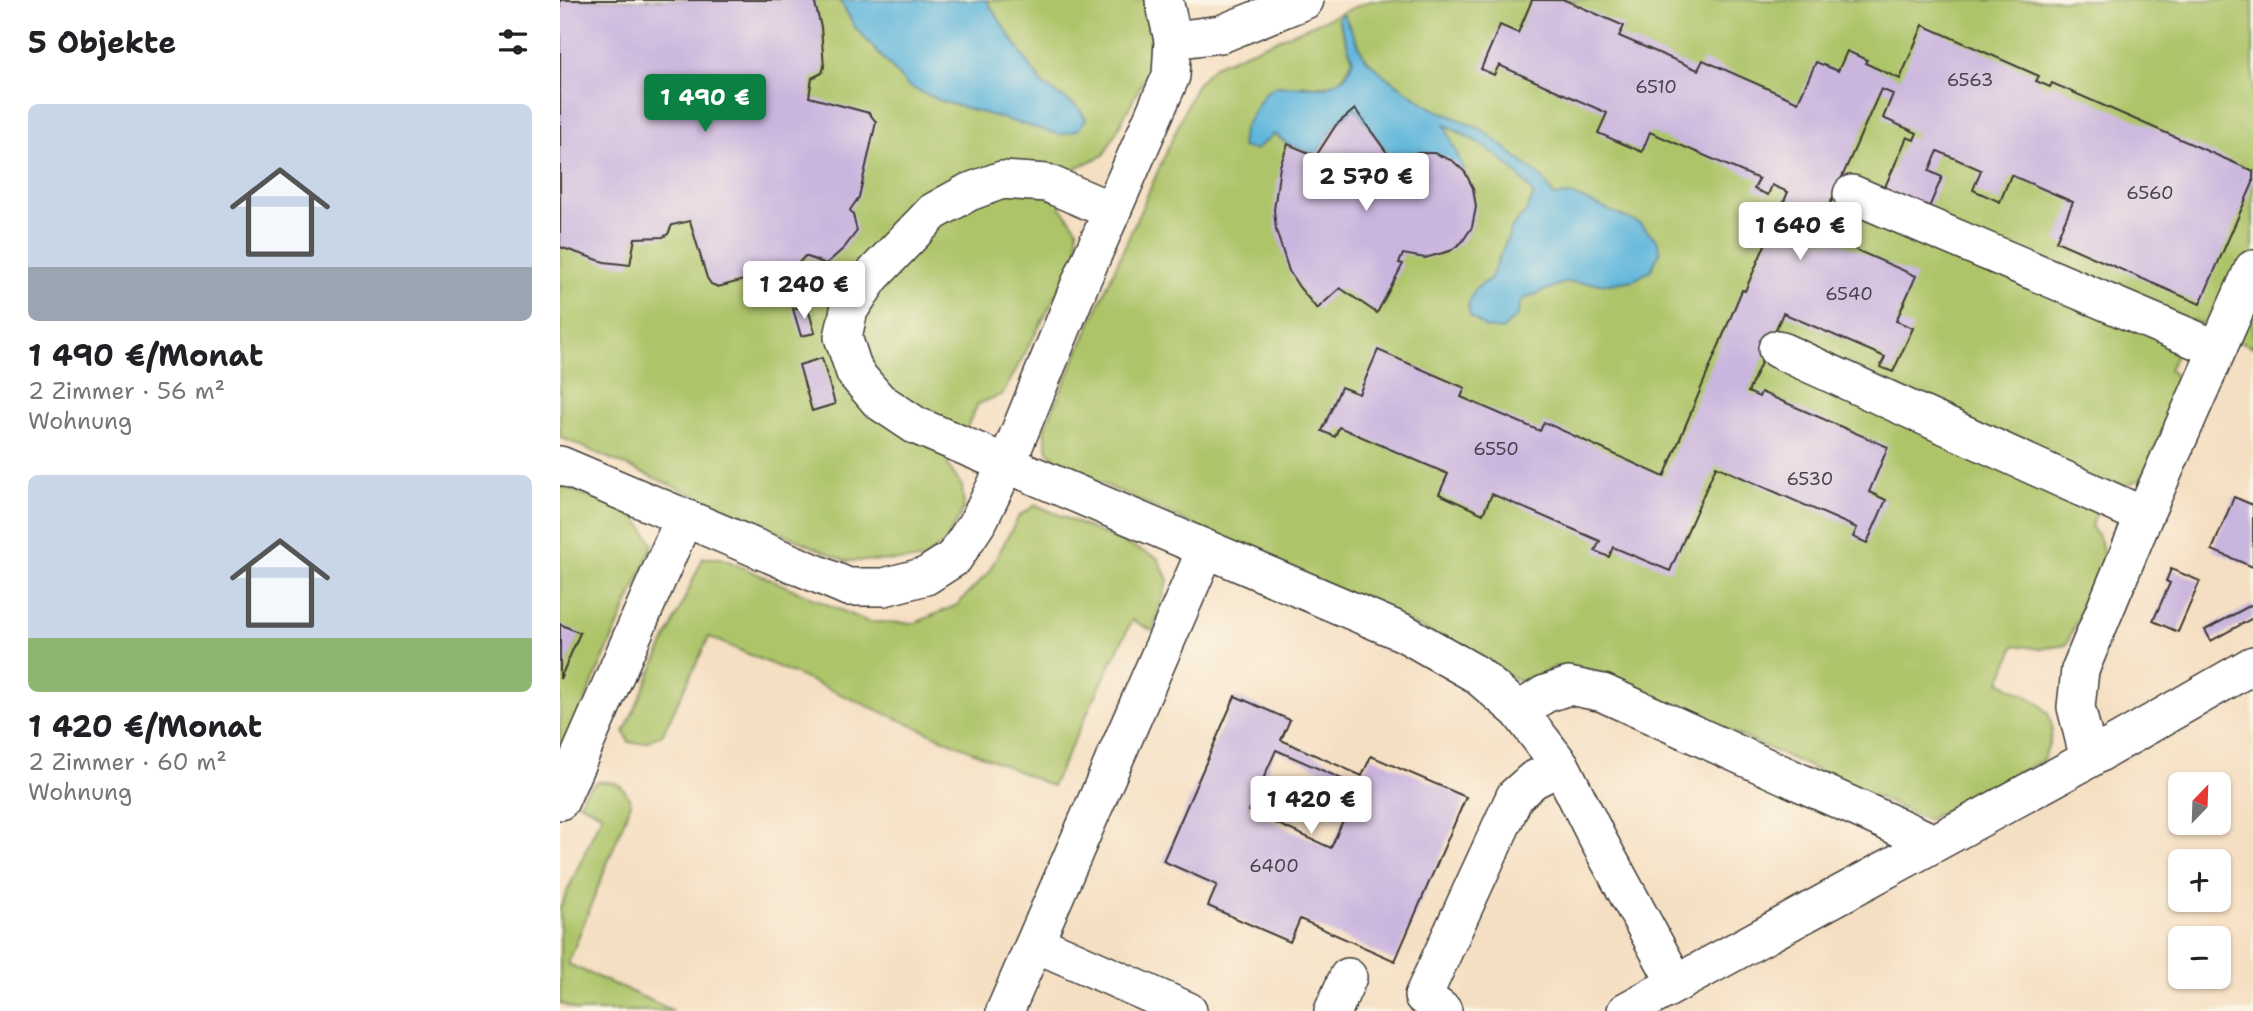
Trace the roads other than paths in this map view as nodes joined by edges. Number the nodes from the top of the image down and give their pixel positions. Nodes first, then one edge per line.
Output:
1 (1164, 0) edge
2 (1305, 0) edge
3 (1173, 40) junction
4 (1852, 194) dead end
5 (1112, 211) junction
6 (2253, 270) edge
7 (1777, 349) dead end
8 (2217, 349) junction
9 (1007, 463) junction
10 (560, 465) edge
11 (2144, 516) junction
12 (684, 518) junction
13 (1206, 549) junction
14 (2253, 665) edge
15 (1519, 711) junction
16 (572, 742) edge
17 (2090, 759) junction
18 (1560, 766) junction
19 (560, 801) edge
20 (1934, 843) junction
21 (1035, 943) junction
22 (1348, 977) dead end
23 (1676, 983) junction
24 (1005, 1011) edge
25 (1188, 1011) edge
26 (1333, 1011) edge
27 (1443, 1011) edge
28 (1626, 1011) edge

1 - 3 lane
2 - 3 lane
3 - 5 lane
4 - 8 lane
5 - 9 lane
5 - 9 lane
6 - 8 lane
7 - 11 lane
8 - 11 lane
9 - 12 lane
9 - 13 lane
10 - 12 lane
11 - 17 lane
12 - 16 lane
13 - 15 lane
13 - 21 lane
14 - 17 lane
15 - 18 lane
15 - 20 lane
16 - 19 lane
17 - 20 lane
18 - 23 lane
18 - 27 lane
20 - 23 lane
21 - 24 lane
21 - 25 lane
22 - 26 lane
23 - 28 lane

